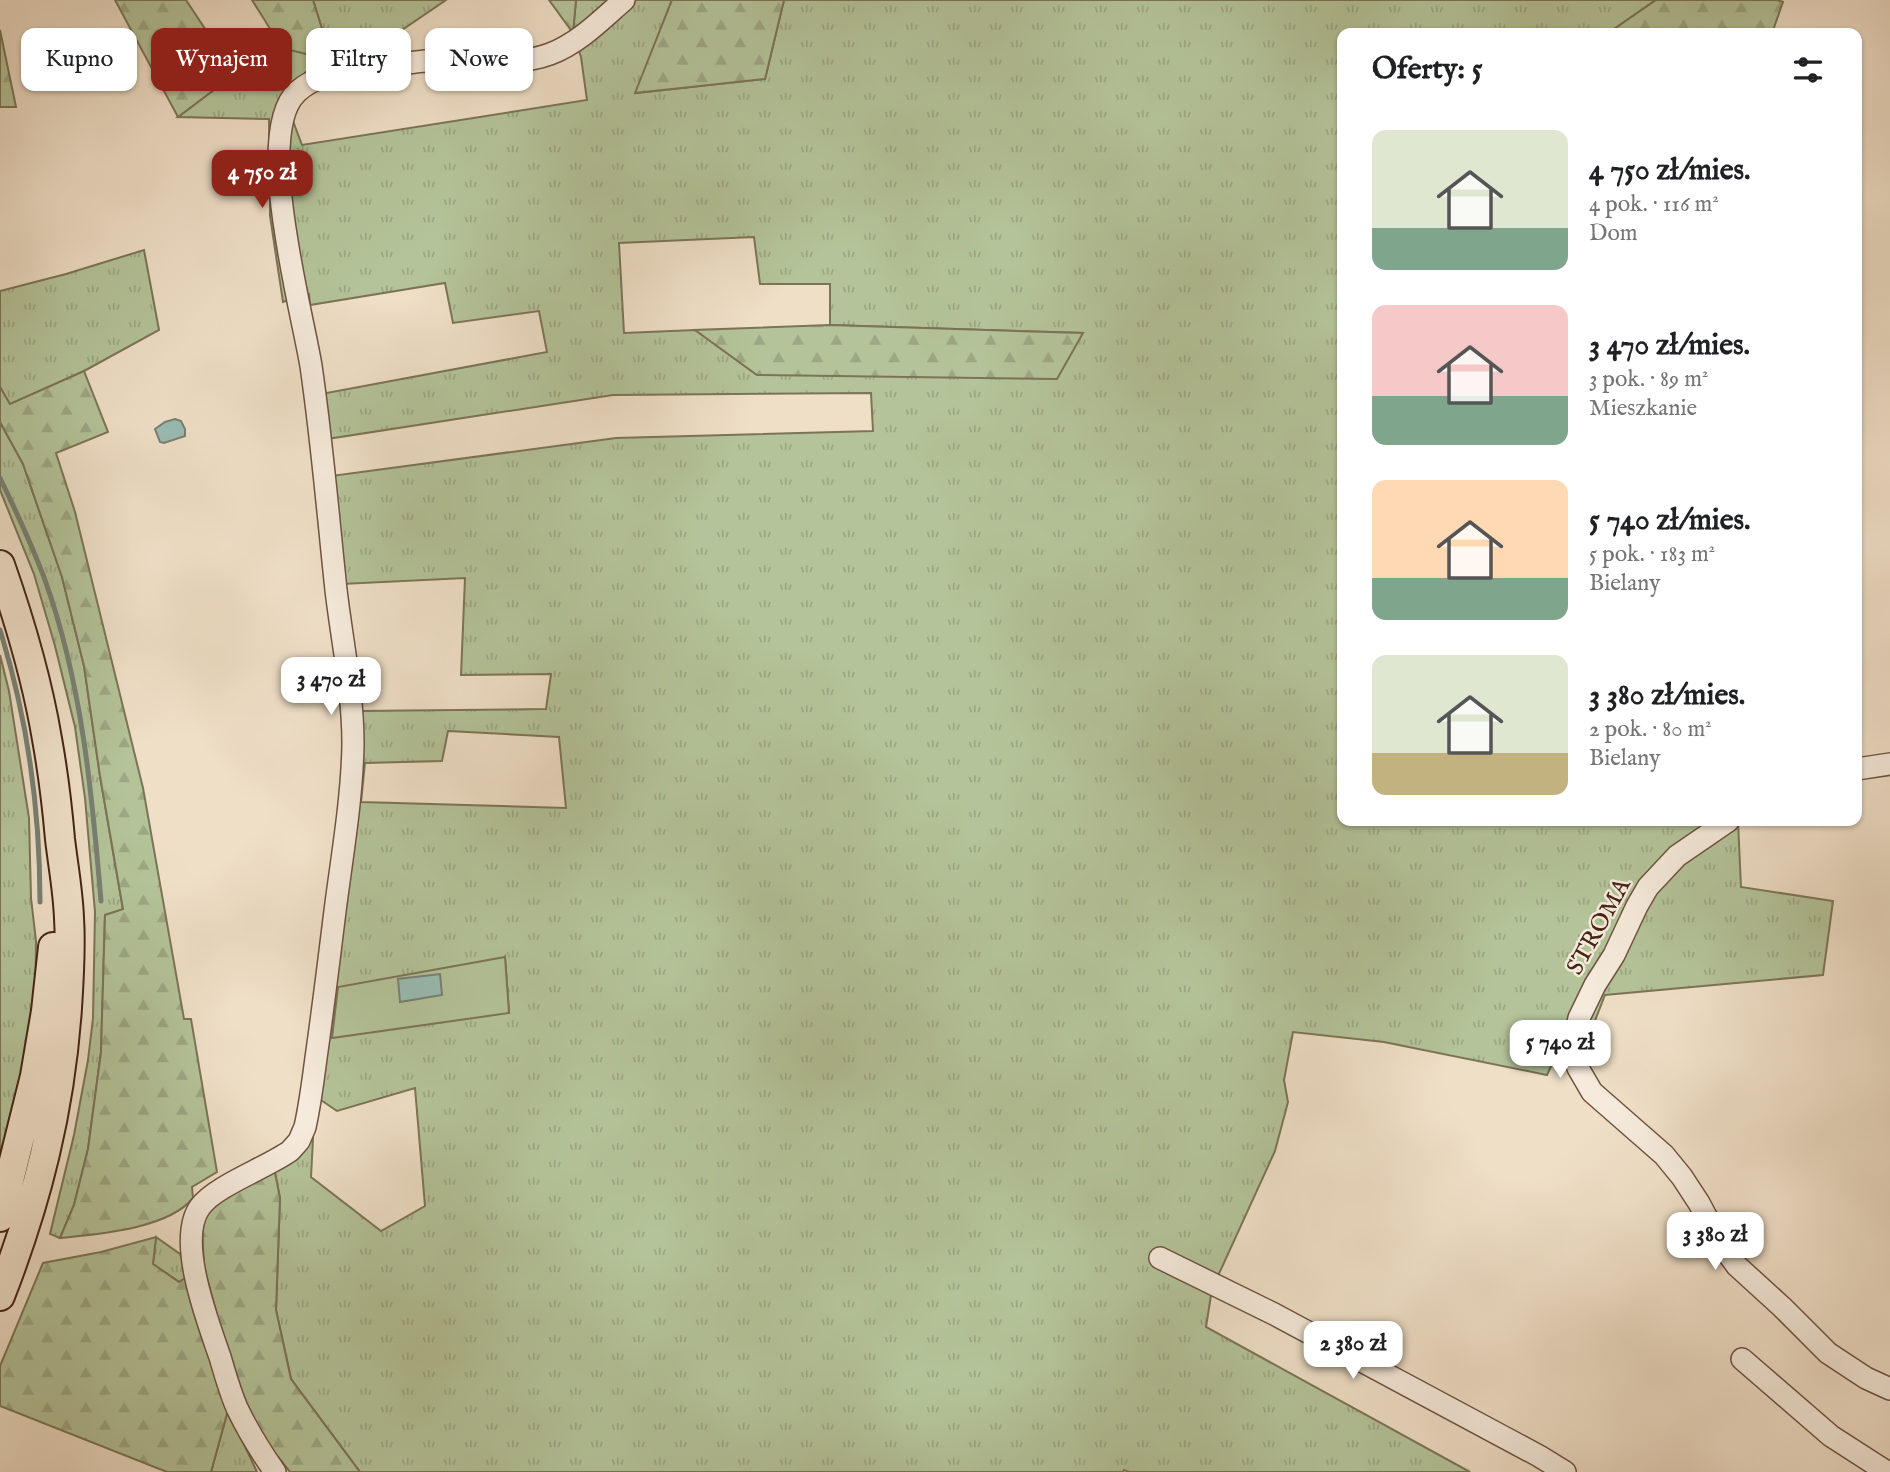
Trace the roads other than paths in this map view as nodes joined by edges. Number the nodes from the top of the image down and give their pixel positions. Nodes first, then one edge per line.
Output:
1 (624, 0) edge
2 (0, 565) edge
3 (1890, 764) edge
4 (1862, 768) edge
5 (1721, 826) edge
6 (61, 853) junction
7 (0, 1217) edge
8 (1160, 1258) dead end
9 (0, 1296) edge
10 (1742, 1359) dead end
11 (1890, 1389) edge
12 (275, 1472) edge
13 (1565, 1472) edge
14 (1887, 1472) edge

1 - 12 street
2 - 6 main road
3 - 4 street
5 - 11 street, STROMA
6 - 7 main road
6 - 9 main road
8 - 13 street
10 - 14 street

